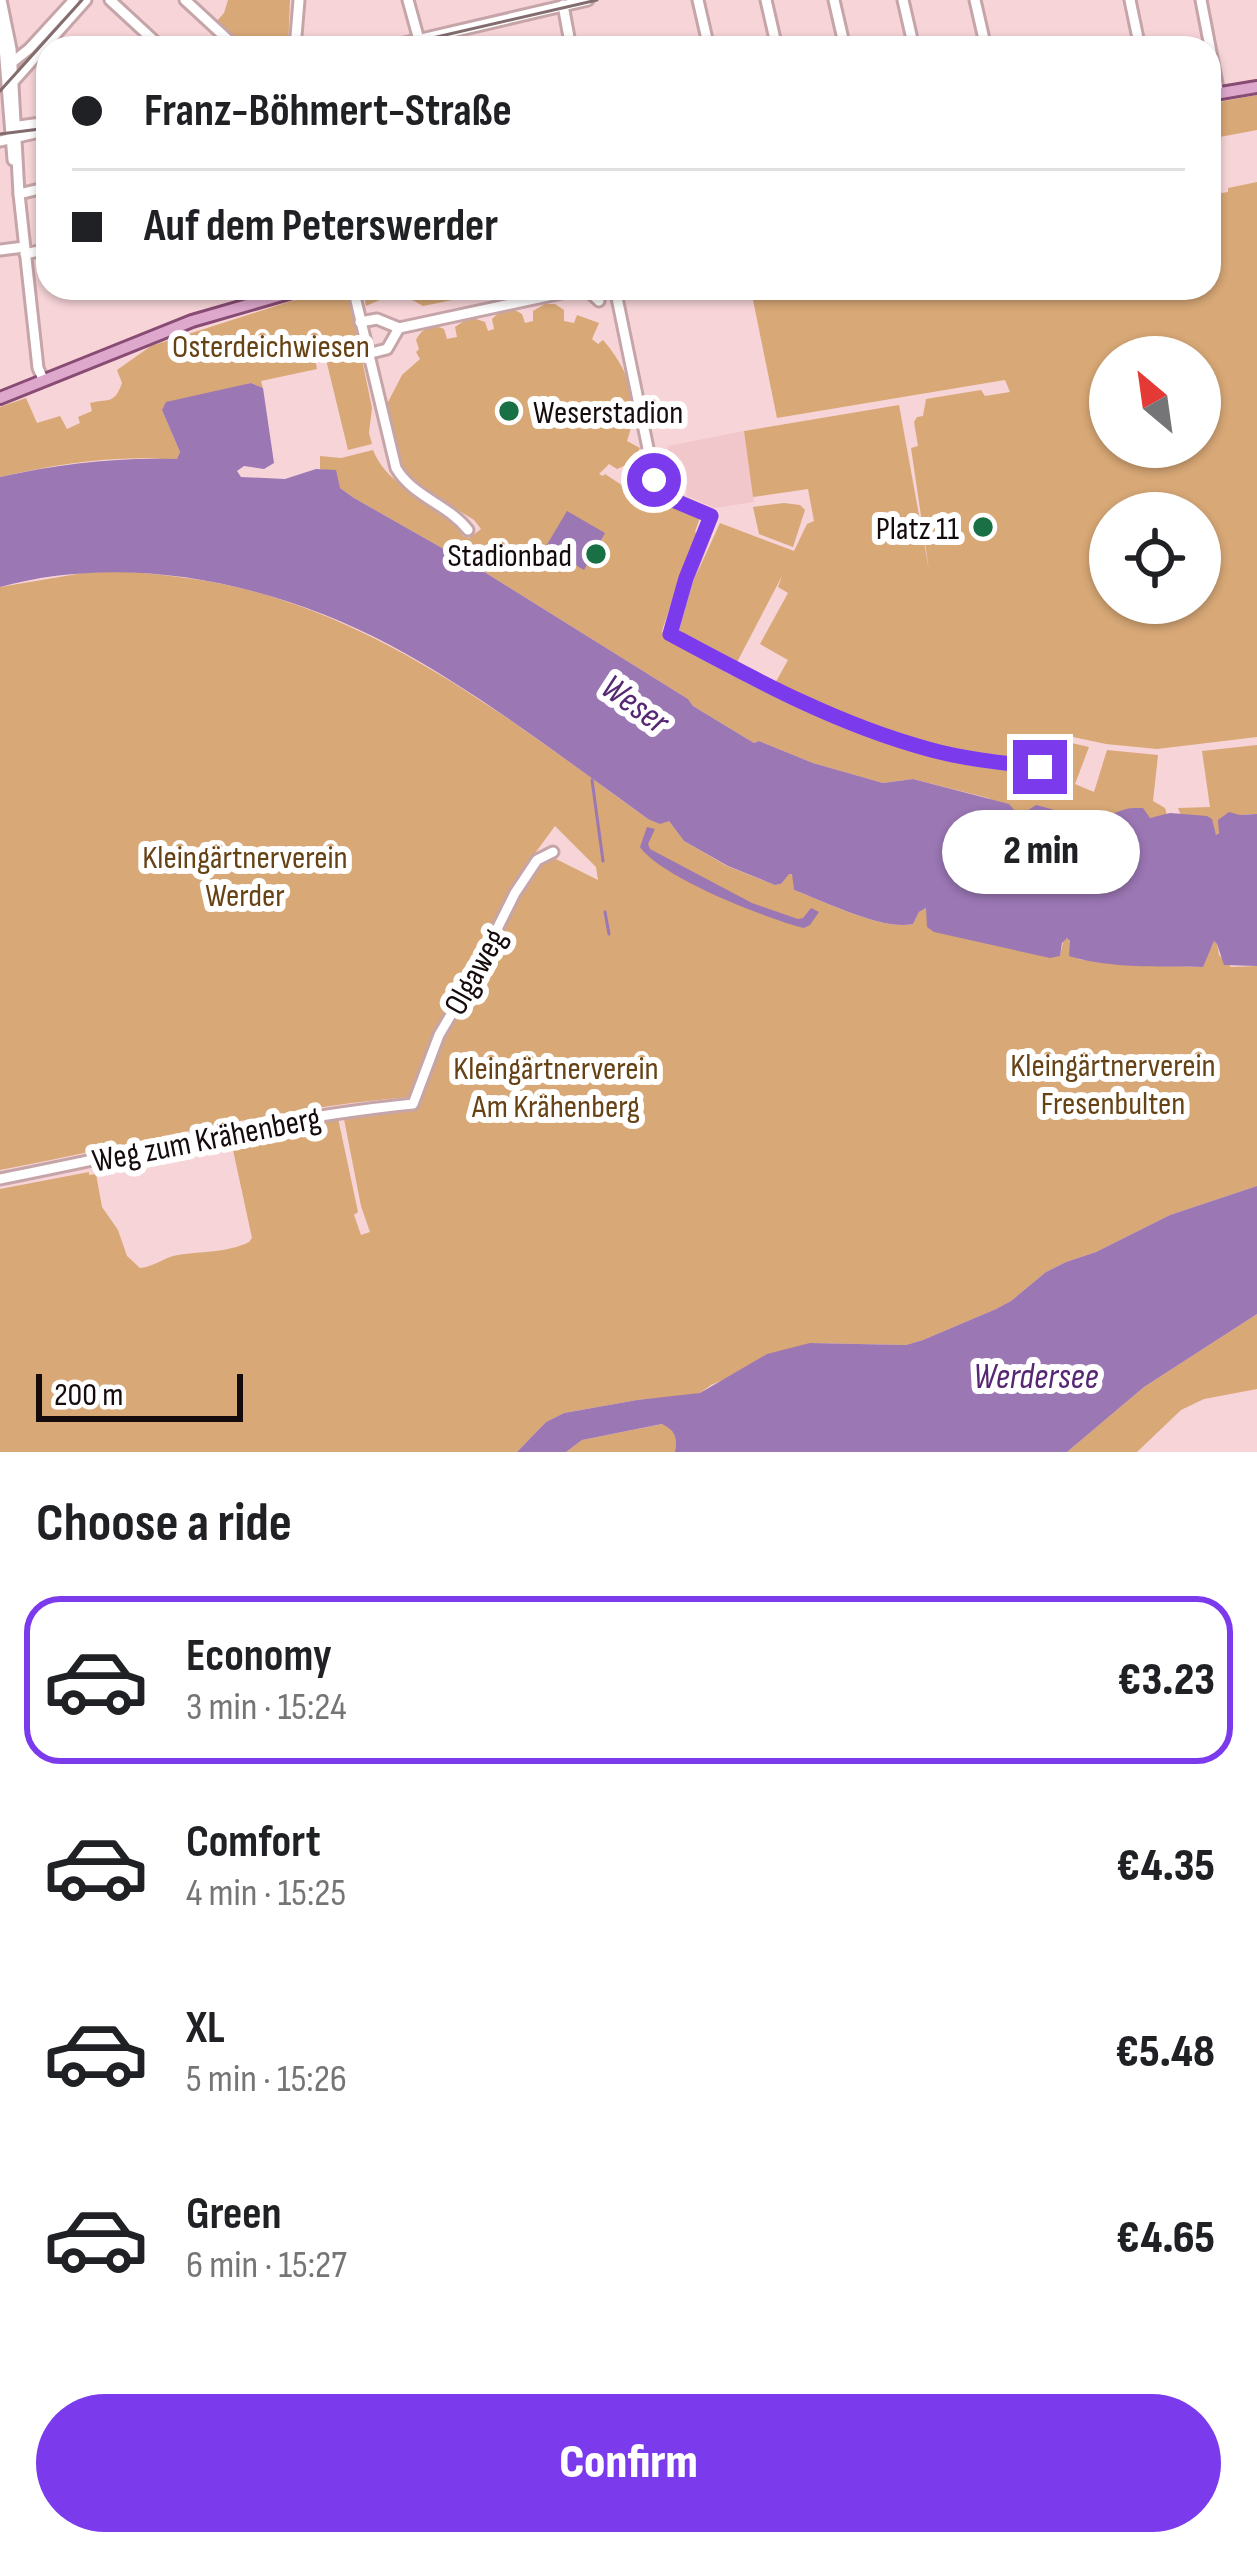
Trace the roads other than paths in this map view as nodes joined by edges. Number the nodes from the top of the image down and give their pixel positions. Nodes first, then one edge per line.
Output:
1 (2, 0) edge
2 (74, 0) edge
3 (86, 0) edge
4 (110, 0) edge
5 (185, 0) edge
6 (298, 0) edge
7 (408, 0) edge
8 (588, 0) edge
9 (698, 0) edge
10 (766, 0) edge
11 (834, 0) edge
12 (903, 0) edge
13 (976, 0) edge
14 (1130, 0) edge
15 (1201, 0) edge
16 (562, 3) edge
17 (41, 36) edge
18 (54, 36) edge
19 (149, 36) edge
20 (223, 36) edge
21 (296, 36) edge
22 (418, 36) edge
23 (434, 36) edge
24 (569, 36) edge
25 (706, 36) edge
26 (774, 36) edge
27 (842, 36) edge
28 (911, 36) edge
29 (984, 36) edge
30 (1138, 36) edge
31 (1206, 36) edge
32 (36, 41) edge
33 (36, 56) edge
34 (12, 62) junction
35 (2, 75) edge
36 (13, 82) junction
37 (1257, 87) edge
38 (1221, 93) edge
39 (10, 135) edge
40 (36, 190) edge
41 (20, 194) junction
42 (0, 250) edge
43 (36, 250) edge
44 (25, 251) junction
45 (257, 300) edge
46 (355, 300) edge
47 (529, 300) edge
48 (617, 300) edge
49 (360, 322) junction
50 (399, 328) junction
51 (367, 354) junction
52 (43, 379) junction
53 (0, 398) edge
54 (468, 530) dead end
55 (1040, 767) dead end
56 (553, 852) dead end
57 (413, 1104) joint
58 (0, 1179) edge

1 - 34 street
1 - 35 street
2 - 17 street
3 - 18 street
4 - 19 street
5 - 20 street
6 - 21 street
7 - 22 street
8 - 16 street
9 - 25 street
10 - 26 street
11 - 27 street
12 - 28 street
13 - 29 street
14 - 30 street
15 - 31 street
16 - 23 street
16 - 24 street
32 - 34 street
33 - 36 street
34 - 35 street
34 - 36 street
35 - 39 street
36 - 39 street
37 - 38 main road
39 - 41 street
40 - 41 street
41 - 44 street
42 - 44 street
43 - 44 street
44 - 52 street
45 - 52 main road
46 - 49 street
47 - 50 street
48 - 55 street
49 - 50 street
49 - 51 street
50 - 51 street
51 - 54 street
52 - 53 main road
56 - 57 street, Olgaweg
57 - 58 street, Weg zum Krähenberg

